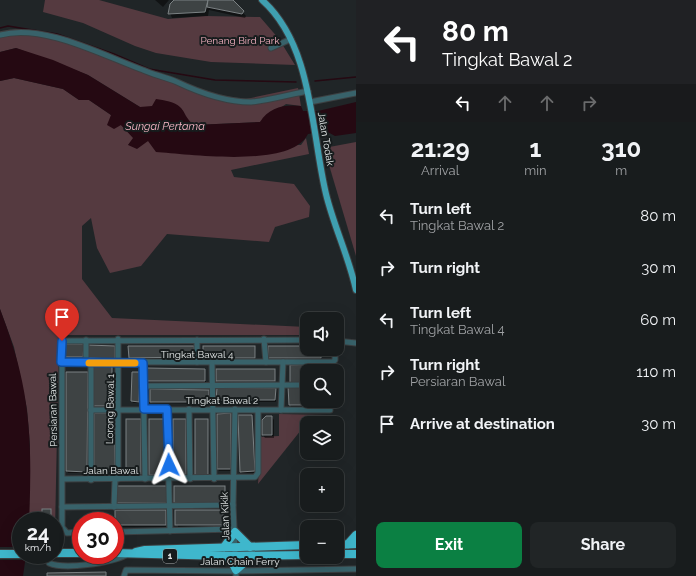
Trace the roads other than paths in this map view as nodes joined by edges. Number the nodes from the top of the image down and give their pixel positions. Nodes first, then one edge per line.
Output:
1 (262, 0) edge
2 (0, 34) edge
3 (291, 39) junction
4 (271, 48) dead end
5 (308, 91) junction
6 (356, 93) edge
7 (310, 105) junction
8 (356, 290) edge
9 (118, 339) junction
10 (264, 339) junction
11 (86, 340) junction
12 (197, 340) junction
13 (300, 340) edge
14 (344, 342) edge
15 (356, 343) edge
16 (335, 356) edge
17 (61, 362) junction
18 (197, 362) junction
19 (266, 362) junction
20 (283, 362) junction
21 (88, 363) junction
22 (119, 363) junction
23 (143, 363) junction
24 (212, 363) junction
25 (213, 385) junction
26 (300, 385) edge
27 (144, 386) junction
28 (282, 386) junction
29 (119, 409) junction
30 (144, 409) junction
31 (167, 409) junction
32 (189, 409) junction
33 (214, 409) junction
34 (235, 409) junction
35 (91, 410) junction
36 (258, 410) junction
37 (281, 410) junction
38 (330, 410) dead end
39 (63, 479) junction
40 (145, 479) junction
41 (169, 479) junction
42 (190, 479) junction
43 (214, 479) junction
44 (233, 479) junction
45 (91, 480) junction
46 (117, 480) junction
47 (233, 505) junction
48 (62, 507) junction
49 (114, 507) junction
50 (169, 507) junction
51 (170, 531) junction
52 (234, 531) junction
53 (124, 532) edge
54 (72, 533) edge
55 (356, 535) edge
56 (352, 544) edge
57 (300, 545) edge
58 (235, 547) junction
59 (250, 547) junction
60 (224, 548) junction
61 (124, 553) edge
62 (131, 553) junction
63 (0, 554) edge
64 (12, 554) edge
65 (344, 554) edge
66 (356, 554) edge
67 (300, 555) edge
68 (224, 556) junction
69 (235, 556) junction
70 (253, 556) junction
71 (53, 564) edge
72 (356, 569) edge
73 (236, 572) edge
74 (140, 573) edge
75 (164, 573) edge
76 (189, 573) edge
77 (124, 574) edge

1 - 3 main road, Jalan Todak
2 - 5 street
3 - 4 street
3 - 5 main road, Jalan Todak
5 - 7 main road, Jalan Todak
6 - 7 street
7 - 8 main road, Jalan Todak
9 - 11 street
9 - 12 street
9 - 22 street, Lorong Bawal 1
10 - 12 street
10 - 13 street
10 - 19 street
11 - 17 street, Persiaran Bawal
11 - 21 street
12 - 18 street
14 - 15 street
16 - 20 street, Tingkat Bawal 4
17 - 21 street, Tingkat Bawal 4
17 - 39 street, Persiaran Bawal
18 - 23 street, Tingkat Bawal 4
18 - 24 street, Tingkat Bawal 4
19 - 20 street, Tingkat Bawal 4
19 - 24 street, Tingkat Bawal 4
20 - 28 street
21 - 22 street, Tingkat Bawal 4
21 - 35 street
22 - 23 street, Tingkat Bawal 4
22 - 29 street, Lorong Bawal 1
23 - 27 street
24 - 25 street
25 - 27 street
25 - 28 street
25 - 33 street
26 - 28 street
27 - 30 street
28 - 37 street
29 - 30 street, Tingkat Bawal 2
29 - 35 street, Tingkat Bawal 2
29 - 46 street, Lorong Bawal 1
30 - 31 street, Tingkat Bawal 2
30 - 40 street
31 - 32 street, Tingkat Bawal 2
31 - 41 street
32 - 33 street, Tingkat Bawal 2
32 - 42 street
33 - 34 street, Tingkat Bawal 2
33 - 43 street
34 - 36 street, Tingkat Bawal 2
34 - 44 street, Jalan Kikik
35 - 45 street
36 - 37 street, Tingkat Bawal 2
36 - 44 street, Jalan Bawal
37 - 38 street, Tingkat Bawal 2
39 - 45 street, Jalan Bawal
39 - 48 street
40 - 41 street, Jalan Bawal
40 - 46 street, Jalan Bawal
41 - 42 street, Jalan Bawal
41 - 50 street
42 - 43 street, Jalan Bawal
43 - 44 street, Jalan Bawal
44 - 47 street, Jalan Kikik
45 - 46 street, Jalan Bawal
46 - 49 street, Lorong Bawal 1
47 - 50 street
47 - 52 street, Jalan Kikik
48 - 49 street
48 - 54 street
49 - 50 street
50 - 51 street
51 - 52 street
51 - 53 street
52 - 58 street, Jalan Kikik
52 - 59 highway
52 - 60 highway
55 - 56 highway
57 - 59 highway, Jalan Chain Ferry / 1
58 - 59 highway, Jalan Chain Ferry / 1
58 - 60 highway, Jalan Chain Ferry / 1
58 - 69 street, Jalan Kikik
60 - 62 highway, Jalan Chain Ferry / 1
61 - 62 highway, Jalan Chain Ferry / 1
62 - 68 highway, Jalan Chain Ferry / 1
62 - 71 street
63 - 64 highway
65 - 66 highway
67 - 70 highway, Jalan Chain Ferry / 1
68 - 69 highway, Jalan Chain Ferry / 1
68 - 73 highway
69 - 70 highway, Jalan Chain Ferry / 1
69 - 73 street, Jalan Kikik
70 - 73 highway
72 - 73 street, Jalan Chain Ferry
73 - 76 street, Jalan Chain Ferry
74 - 75 street, Jalan Chain Ferry
74 - 77 street, Jalan Chain Ferry
75 - 76 street, Jalan Chain Ferry

